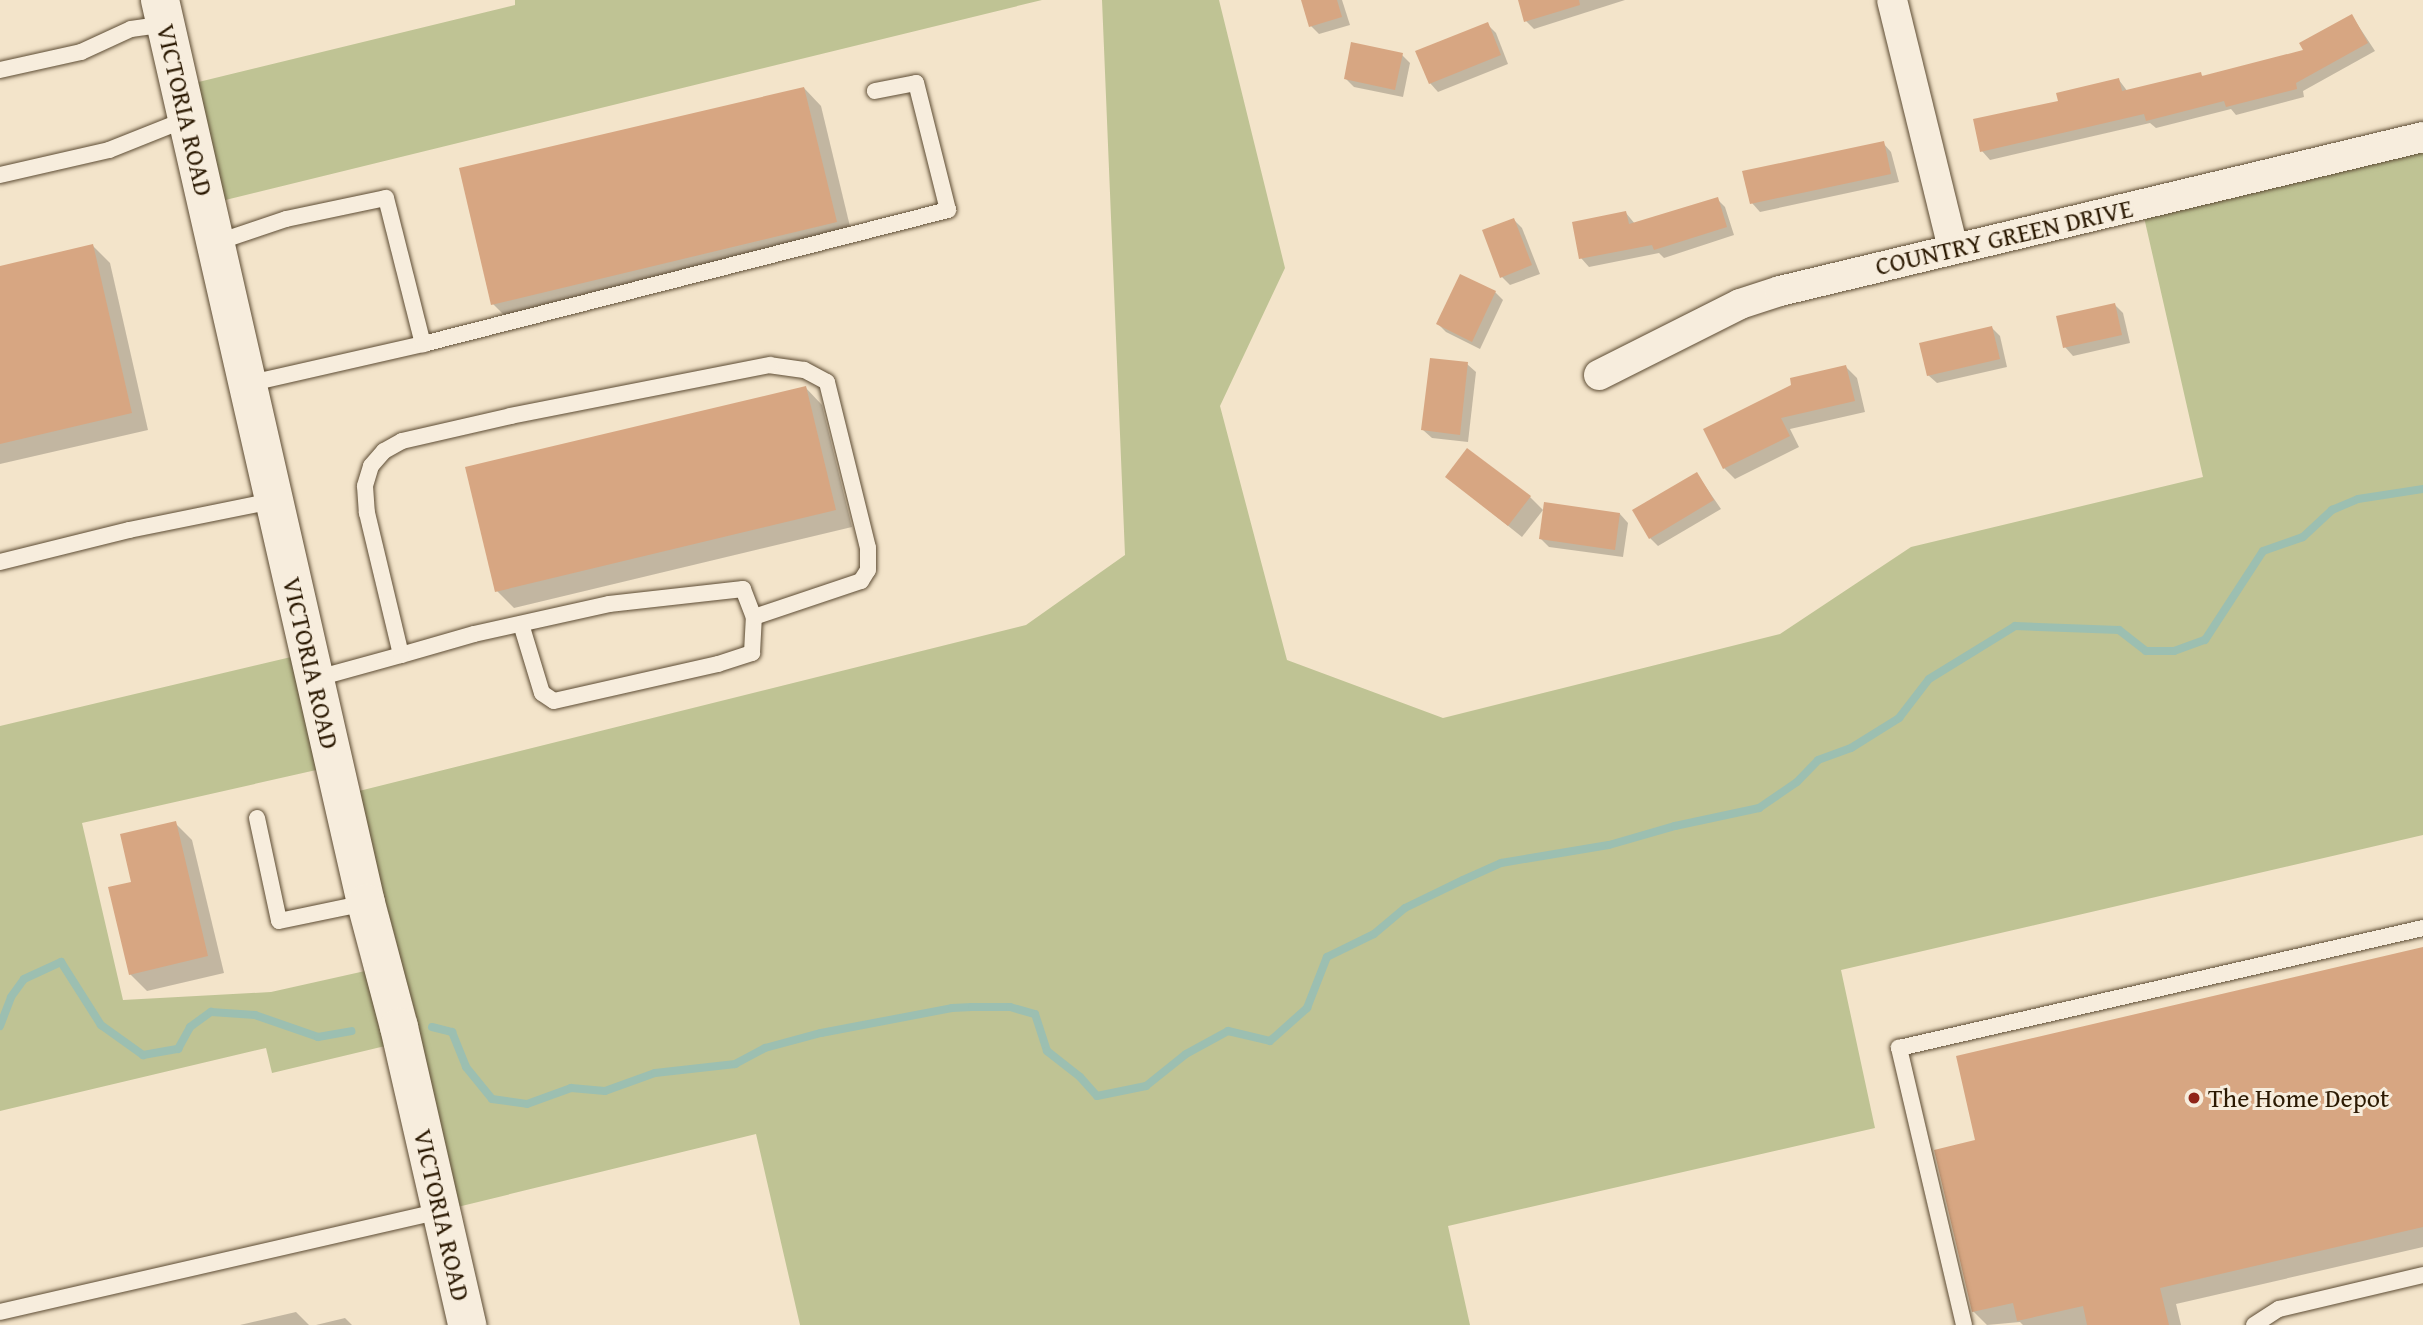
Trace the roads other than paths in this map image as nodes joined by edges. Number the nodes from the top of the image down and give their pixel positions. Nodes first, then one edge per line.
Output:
1 (1892, 0) edge
2 (162, 12) edge
3 (0, 69) edge
4 (875, 91) dead end
5 (187, 119) junction
6 (2423, 137) edge
7 (0, 175) edge
8 (215, 243) junction
9 (1952, 248) junction
10 (423, 344) junction
11 (1599, 375) dead end
12 (247, 384) junction
13 (273, 501) junction
14 (0, 562) edge
15 (754, 617) junction
16 (521, 624) junction
17 (401, 655) junction
18 (314, 679) junction
19 (257, 818) dead end
20 (366, 904) junction
21 (2423, 928) edge
22 (441, 1210) junction
23 (2423, 1275) edge
24 (0, 1312) edge
25 (467, 1325) edge
26 (1964, 1325) edge
27 (2254, 1325) edge

1 - 9 street
2 - 3 lane
2 - 5 street, VICTORIA ROAD
4 - 10 lane
5 - 7 lane
5 - 8 street, VICTORIA ROAD
6 - 9 street, COUNTRY GREEN DRIVE
8 - 10 lane
8 - 12 street, VICTORIA ROAD
9 - 11 street, COUNTRY GREEN DRIVE
10 - 12 lane
12 - 13 street, VICTORIA ROAD
13 - 14 lane
13 - 18 street, VICTORIA ROAD
15 - 16 lane
15 - 16 lane
15 - 17 lane
16 - 17 lane
17 - 18 lane
18 - 20 street, VICTORIA ROAD
19 - 20 lane
20 - 22 street, VICTORIA ROAD
21 - 26 lane
22 - 24 lane
22 - 25 street, VICTORIA ROAD
23 - 27 lane

